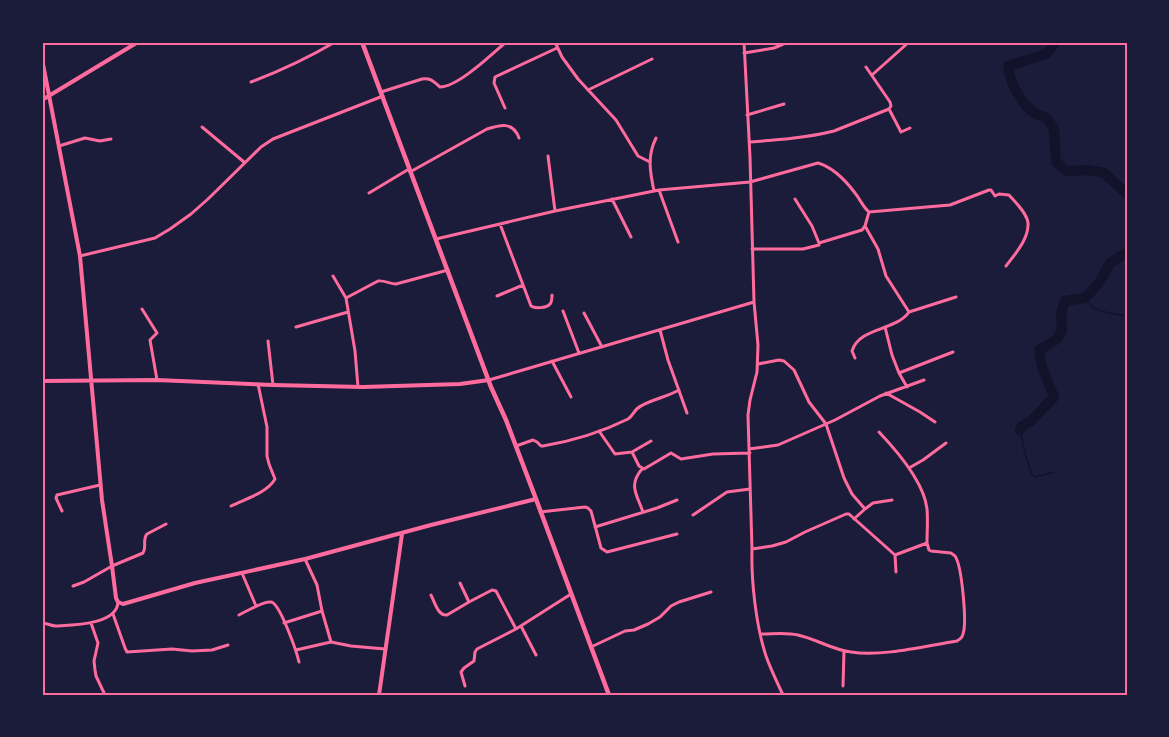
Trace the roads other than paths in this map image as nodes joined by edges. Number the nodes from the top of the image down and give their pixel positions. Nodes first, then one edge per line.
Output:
1 (138, 42) edge
2 (334, 42) edge
3 (362, 42) edge
4 (506, 42) edge
5 (555, 42) edge
6 (744, 42) edge
7 (788, 42) edge
8 (909, 42) edge
9 (557, 48) junction
10 (744, 53) junction
11 (42, 59) edge
12 (652, 59) dead end
13 (866, 66) dead end
14 (43, 68) edge
15 (872, 75) junction
16 (251, 82) dead end
17 (588, 90) junction
18 (382, 94) junction
19 (48, 95) junction
20 (42, 100) edge
21 (784, 104) dead end
22 (505, 108) dead end
23 (889, 109) junction
24 (747, 115) junction
25 (202, 127) dead end
26 (910, 128) dead end
27 (519, 138) dead end
28 (656, 138) dead end
29 (111, 139) dead end
30 (749, 142) junction
31 (58, 146) junction
32 (548, 156) dead end
33 (244, 162) junction
34 (650, 162) junction
35 (410, 170) junction
36 (750, 182) junction
37 (656, 191) junction
38 (369, 193) dead end
39 (612, 199) junction
40 (795, 200) dead end
41 (555, 211) junction
42 (869, 212) junction
43 (500, 223) junction
44 (865, 226) junction
45 (630, 237) dead end
46 (436, 239) junction
47 (678, 242) dead end
48 (819, 243) junction
49 (752, 249) junction
50 (80, 256) junction
51 (1006, 266) dead end
52 (448, 270) junction
53 (333, 276) dead end
54 (523, 285) junction
55 (552, 295) dead end
56 (497, 296) dead end
57 (956, 297) dead end
58 (346, 298) junction
59 (754, 302) junction
60 (142, 309) dead end
61 (564, 311) dead end
62 (348, 312) junction
63 (909, 312) junction
64 (585, 313) dead end
65 (296, 327) dead end
66 (885, 327) junction
67 (660, 330) junction
68 (268, 341) dead end
69 (602, 347) junction
70 (953, 352) dead end
71 (579, 353) junction
72 (855, 358) dead end
73 (552, 361) junction
74 (758, 364) junction
75 (899, 374) junction
76 (157, 380) junction
77 (489, 380) junction
78 (924, 380) dead end
79 (42, 381) edge
80 (90, 381) junction
81 (258, 384) junction
82 (273, 385) junction
83 (358, 387) junction
84 (907, 387) junction
85 (680, 390) junction
86 (886, 393) junction
87 (571, 397) dead end
88 (687, 413) dead end
89 (935, 422) dead end
90 (826, 424) junction
91 (599, 431) junction
92 (879, 432) dead end
93 (651, 441) dead end
94 (946, 442) dead end
95 (516, 446) junction
96 (749, 451) junction
97 (632, 452) junction
98 (909, 468) junction
99 (642, 469) junction
100 (100, 485) junction
101 (750, 488) junction
102 (536, 499) junction
103 (677, 500) dead end
104 (891, 500) dead end
105 (231, 506) dead end
106 (864, 509) junction
107 (62, 511) dead end
108 (540, 512) junction
109 (643, 512) junction
110 (693, 515) dead end
111 (854, 519) junction
112 (166, 524) dead end
113 (595, 527) junction
114 (402, 534) junction
115 (677, 534) dead end
116 (927, 543) junction
117 (752, 549) junction
118 (895, 555) junction
119 (304, 559) junction
120 (112, 566) junction
121 (896, 572) dead end
122 (242, 573) junction
123 (460, 583) dead end
124 (73, 586) dead end
125 (711, 592) dead end
126 (571, 594) junction
127 (431, 596) dead end
128 (118, 602) junction
129 (470, 602) junction
130 (256, 606) junction
131 (321, 611) junction
132 (113, 614) junction
133 (240, 615) dead end
134 (42, 623) edge
135 (91, 623) junction
136 (285, 623) junction
137 (521, 626) junction
138 (516, 629) junction
139 (761, 634) junction
140 (331, 642) junction
141 (228, 645) dead end
142 (591, 647) junction
143 (385, 649) junction
144 (296, 650) junction
145 (844, 651) junction
146 (536, 655) dead end
147 (299, 662) dead end
148 (465, 686) dead end
149 (843, 686) dead end
150 (105, 695) edge
151 (379, 695) edge
152 (609, 695) edge
153 (783, 695) edge

1 - 19 street
2 - 16 street
3 - 18 main road
4 - 18 street
5 - 9 street
6 - 10 street
7 - 10 street
8 - 15 street
9 - 17 street
9 - 22 street
10 - 24 street
11 - 14 street
12 - 17 street
13 - 15 street
14 - 19 street
15 - 23 street
17 - 34 street
18 - 33 street
18 - 35 main road
19 - 20 street
19 - 31 street
21 - 24 street
23 - 26 street
23 - 30 street
24 - 30 street
25 - 33 street
27 - 35 street
28 - 34 street
29 - 31 street
30 - 36 street
31 - 50 street
32 - 41 street
33 - 50 street
34 - 37 street
35 - 38 street
35 - 46 main road
36 - 37 street
36 - 42 street
36 - 49 street
37 - 39 street
37 - 47 street
39 - 41 street
39 - 45 street
40 - 48 street
41 - 43 street
42 - 44 street
42 - 51 street
43 - 46 street
43 - 54 street
44 - 48 street
44 - 63 street
46 - 52 main road
48 - 49 street
49 - 59 street
50 - 80 street
52 - 58 street
52 - 77 main road
53 - 58 street
54 - 55 street
54 - 56 street
57 - 63 street
58 - 62 street
59 - 67 street
59 - 74 street
60 - 76 street
61 - 71 street
62 - 65 street
62 - 83 street
63 - 66 street
64 - 69 street
66 - 72 street
66 - 75 street
67 - 69 street
67 - 85 street
68 - 82 street
69 - 71 street
70 - 75 street
71 - 73 street
73 - 77 street
73 - 87 street
74 - 90 street
74 - 96 street
75 - 84 street
76 - 80 street
76 - 81 street
77 - 83 street
77 - 95 main road
78 - 84 street
79 - 80 street
80 - 100 street
81 - 82 street
81 - 105 street
82 - 83 street
84 - 86 street
85 - 88 street
85 - 91 street
86 - 89 street
86 - 90 street
90 - 96 street
90 - 106 street
91 - 95 street
91 - 97 street
92 - 98 street
93 - 97 street
94 - 98 street
95 - 102 main road
96 - 99 street
96 - 101 street
97 - 99 street
98 - 116 street
99 - 109 street
100 - 107 street
100 - 120 street
101 - 110 street
101 - 117 street
102 - 108 main road
102 - 114 street
103 - 109 street
104 - 106 street
106 - 111 street
108 - 113 street
108 - 126 main road
109 - 113 street
111 - 117 street
111 - 118 street
112 - 120 street
113 - 115 street
114 - 119 street
114 - 143 street
116 - 118 street
116 - 145 street
117 - 139 street
118 - 121 street
119 - 122 street
119 - 131 street
120 - 124 street
120 - 128 street
122 - 128 street
122 - 130 street
123 - 129 street
125 - 142 street
126 - 137 street
126 - 142 main road
127 - 129 street
128 - 132 street
129 - 138 street
130 - 133 street
130 - 136 street
131 - 136 street
131 - 140 street
132 - 135 street
132 - 141 street
134 - 135 street
135 - 150 street
136 - 144 street
137 - 138 street
137 - 146 street
138 - 148 street
139 - 145 street
139 - 153 street
140 - 143 street
140 - 144 street
142 - 152 main road
143 - 151 street
144 - 147 street
145 - 149 street

